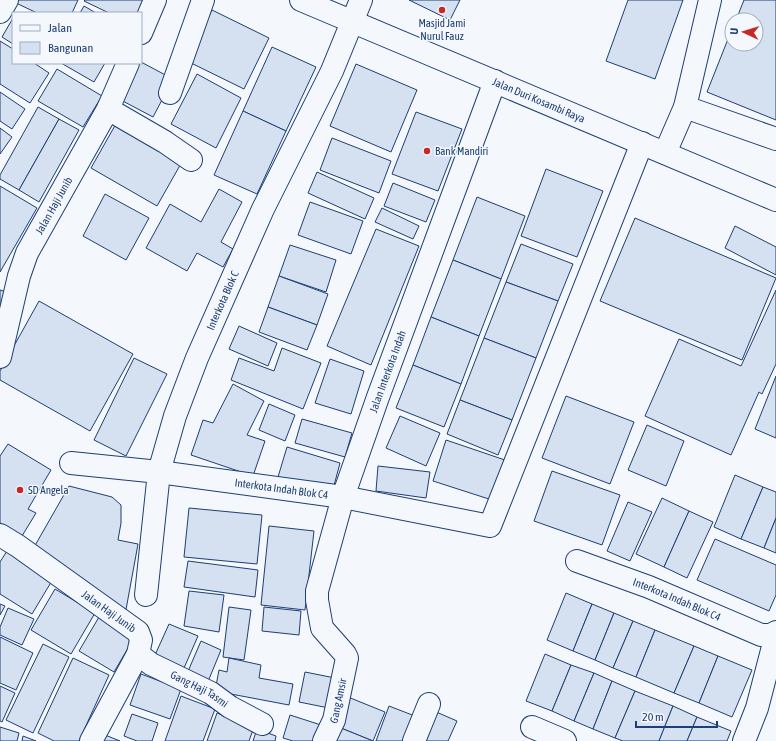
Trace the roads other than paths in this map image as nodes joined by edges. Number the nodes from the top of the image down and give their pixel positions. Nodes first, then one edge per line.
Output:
1 (7, 0) edge
2 (156, 0) edge
3 (203, 0) edge
4 (301, 0) edge
5 (361, 0) edge
6 (710, 0) edge
7 (0, 12) edge
8 (352, 22) junction
9 (142, 31) edge
10 (128, 64) edge
11 (495, 81) junction
12 (170, 93) dead end
13 (685, 107) junction
14 (108, 109) junction
15 (776, 139) edge
16 (642, 143) junction
17 (665, 153) junction
18 (191, 160) dead end
19 (776, 200) edge
20 (0, 357) edge
21 (71, 463) dead end
22 (159, 472) junction
23 (343, 497) junction
24 (0, 535) edge
25 (577, 561) dead end
26 (146, 595) dead end
27 (776, 633) edge
28 (138, 654) junction
29 (347, 658) joint
30 (429, 704) dead end
31 (262, 724) dead end
32 (532, 727) dead end
33 (91, 741) edge
34 (324, 741) edge
35 (414, 741) edge
36 (565, 741) edge
37 (744, 741) edge

1 - 7 street
2 - 9 street
3 - 12 street
4 - 8 street, Jalan Duri Kosambi Raya
5 - 8 street, Interkota Blok C
6 - 13 street
8 - 11 street, Jalan Duri Kosambi Raya
8 - 22 street, Interkota Blok C
10 - 14 street, Jalan Haji Junib
11 - 16 street, Jalan Duri Kosambi Raya
11 - 23 street, Jalan Interkota Indah
13 - 15 street
13 - 17 street
14 - 18 street
14 - 20 street, Jalan Haji Junib
16 - 17 street, Jalan Duri Kosambi Raya
16 - 23 street, Interkota Indah Blok C4
17 - 19 street, Jalan Duri Kosambi Raya
21 - 22 street, Interkota Indah Blok C4
22 - 23 street, Interkota Indah Blok C4
22 - 26 street, Interkota Blok C
23 - 29 street, Jalan Interkota Indah
24 - 28 street, Jalan Haji Junib
25 - 27 street, Interkota Indah Blok C4
27 - 37 street
28 - 31 street, Gang Haji Tasmi
28 - 33 street, Jalan Haji Junib
29 - 34 street, Gang Amsir
30 - 35 street
32 - 36 street

